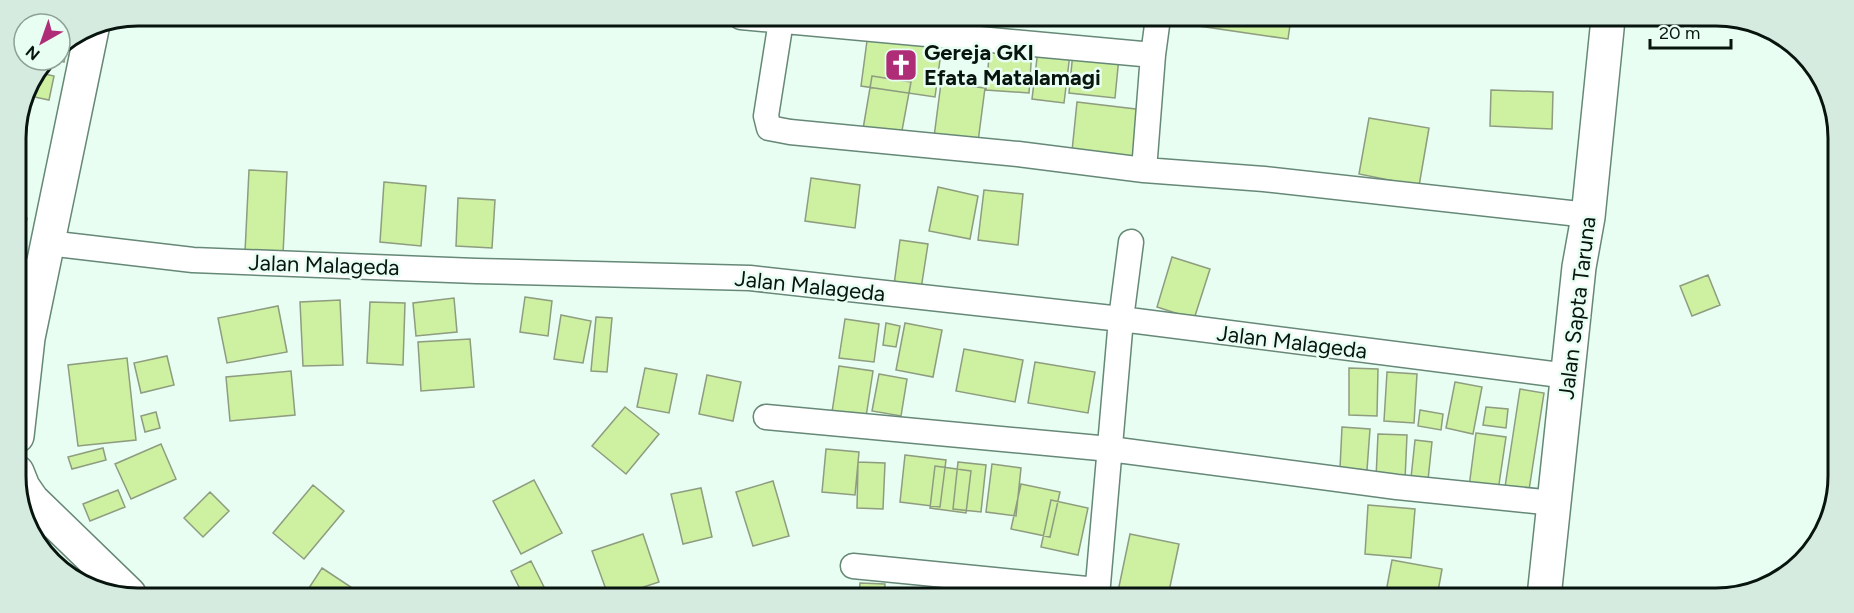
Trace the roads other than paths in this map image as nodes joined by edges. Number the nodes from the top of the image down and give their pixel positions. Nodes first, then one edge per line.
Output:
1 (780, 26) edge
2 (836, 26) edge
3 (1157, 26) edge
4 (1607, 26) edge
5 (90, 37) edge
6 (1154, 55) junction
7 (1144, 170) junction
8 (1588, 217) junction
9 (1131, 242) dead end
10 (35, 262) edge
11 (1121, 320) junction
12 (26, 356) edge
13 (1568, 376) junction
14 (766, 417) dead end
15 (1110, 449) junction
16 (28, 499) edge
17 (1554, 503) junction
18 (853, 566) dead end
19 (121, 587) edge
20 (1047, 587) edge
21 (1098, 587) edge
22 (1545, 587) edge

1 - 7 street
2 - 6 street
3 - 6 street
4 - 8 street, Jalan Sapta Taruna
5 - 10 street
6 - 7 street
7 - 8 street
8 - 13 street, Jalan Sapta Taruna
9 - 11 street
10 - 11 street, Jalan Malageda
10 - 12 street
11 - 13 street, Jalan Malageda
11 - 15 street
13 - 17 street, Jalan Sapta Taruna
14 - 15 street
15 - 17 street
15 - 21 street
16 - 19 street
17 - 22 street, Jalan Sapta Taruna
18 - 20 street

